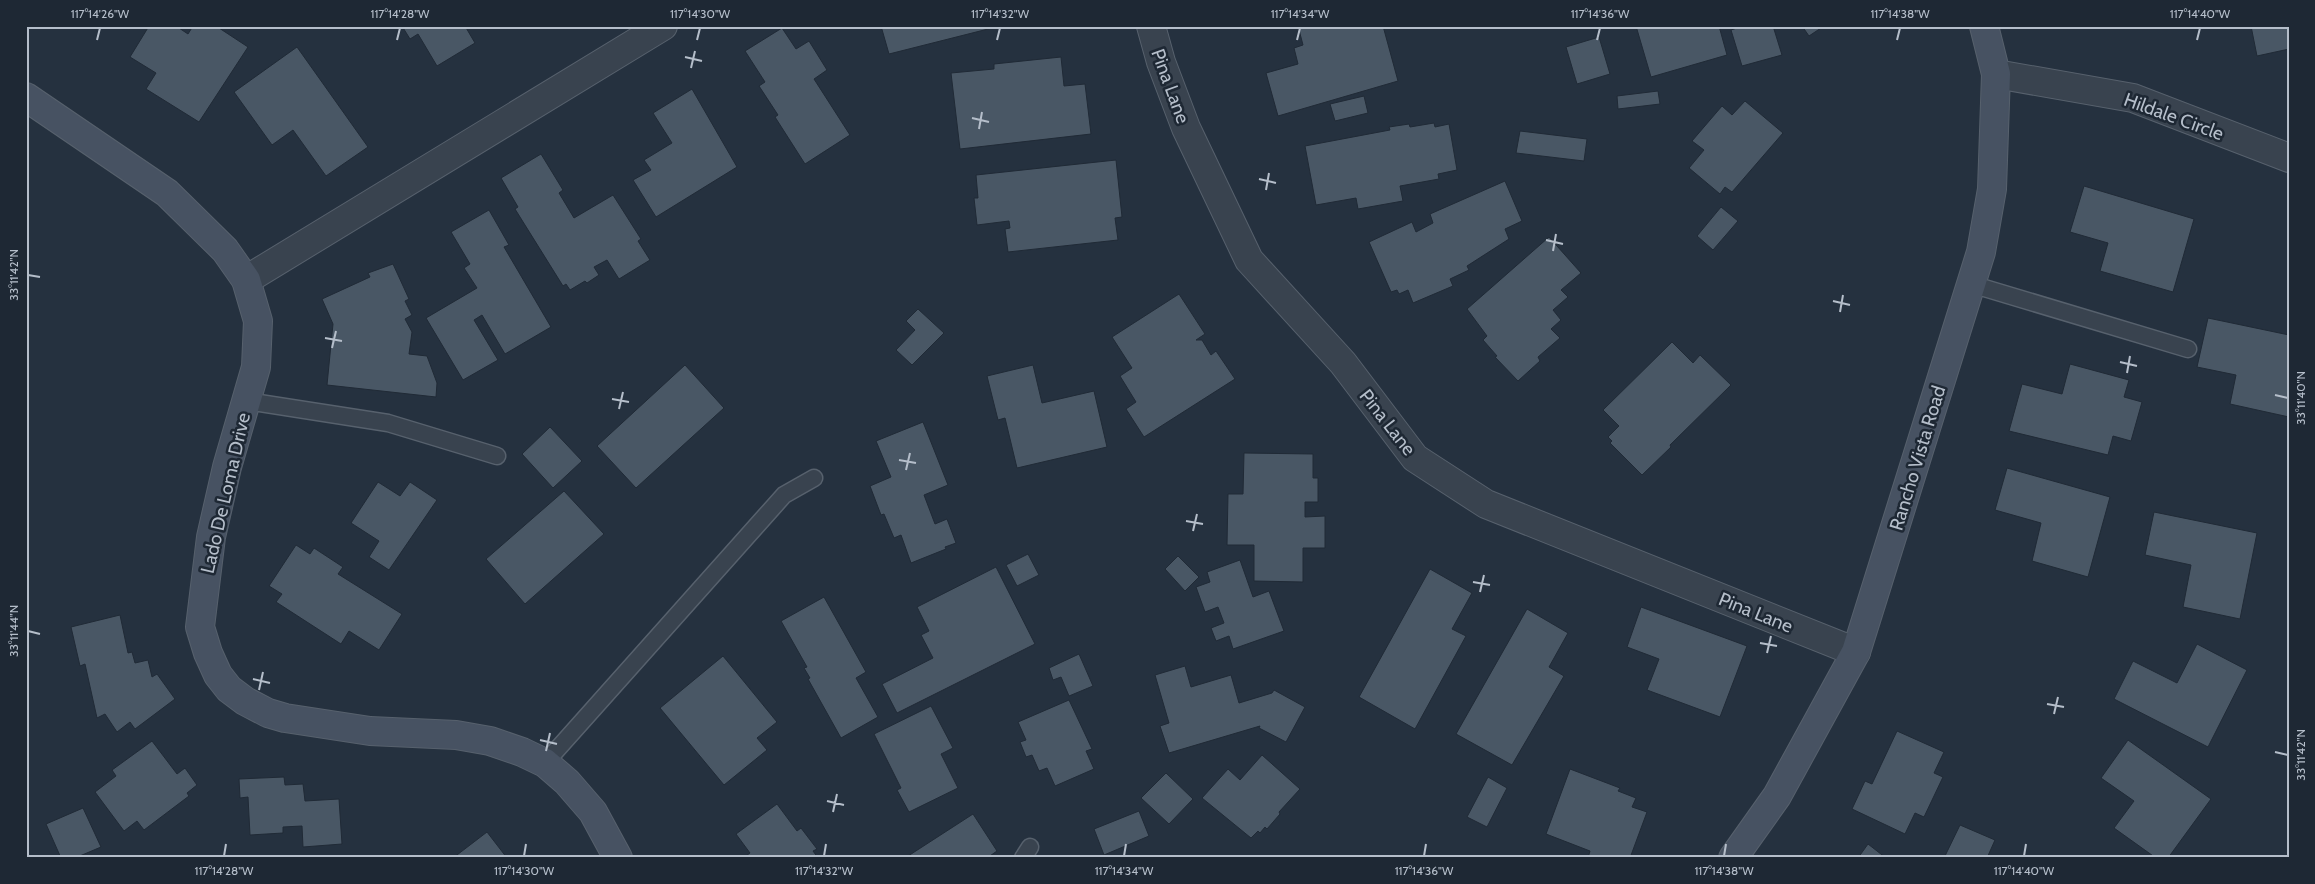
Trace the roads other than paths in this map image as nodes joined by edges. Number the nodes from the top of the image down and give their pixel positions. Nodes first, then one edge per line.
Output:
1 (663, 26) edge
2 (1151, 26) edge
3 (1984, 26) edge
4 (1996, 74) junction
5 (26, 97) edge
6 (2289, 158) edge
7 (246, 280) junction
8 (1971, 284) junction
9 (2188, 349) dead end
10 (246, 401) junction
11 (497, 456) dead end
12 (814, 478) dead end
13 (1856, 652) junction
14 (545, 763) junction
15 (618, 858) edge
16 (1733, 858) edge

1 - 7 street
2 - 13 street, Pina Lane
3 - 4 street, Rancho Vista Road
4 - 6 street, Hildale Circle
4 - 8 street, Rancho Vista Road
5 - 7 street, Lado De Loma Drive
7 - 10 street, Lado De Loma Drive
8 - 9 lane
8 - 13 street, Rancho Vista Road
10 - 11 lane
10 - 14 street, Lado De Loma Drive
12 - 14 lane
13 - 16 street, Rancho Vista Road
14 - 15 street, Lado De Loma Drive

